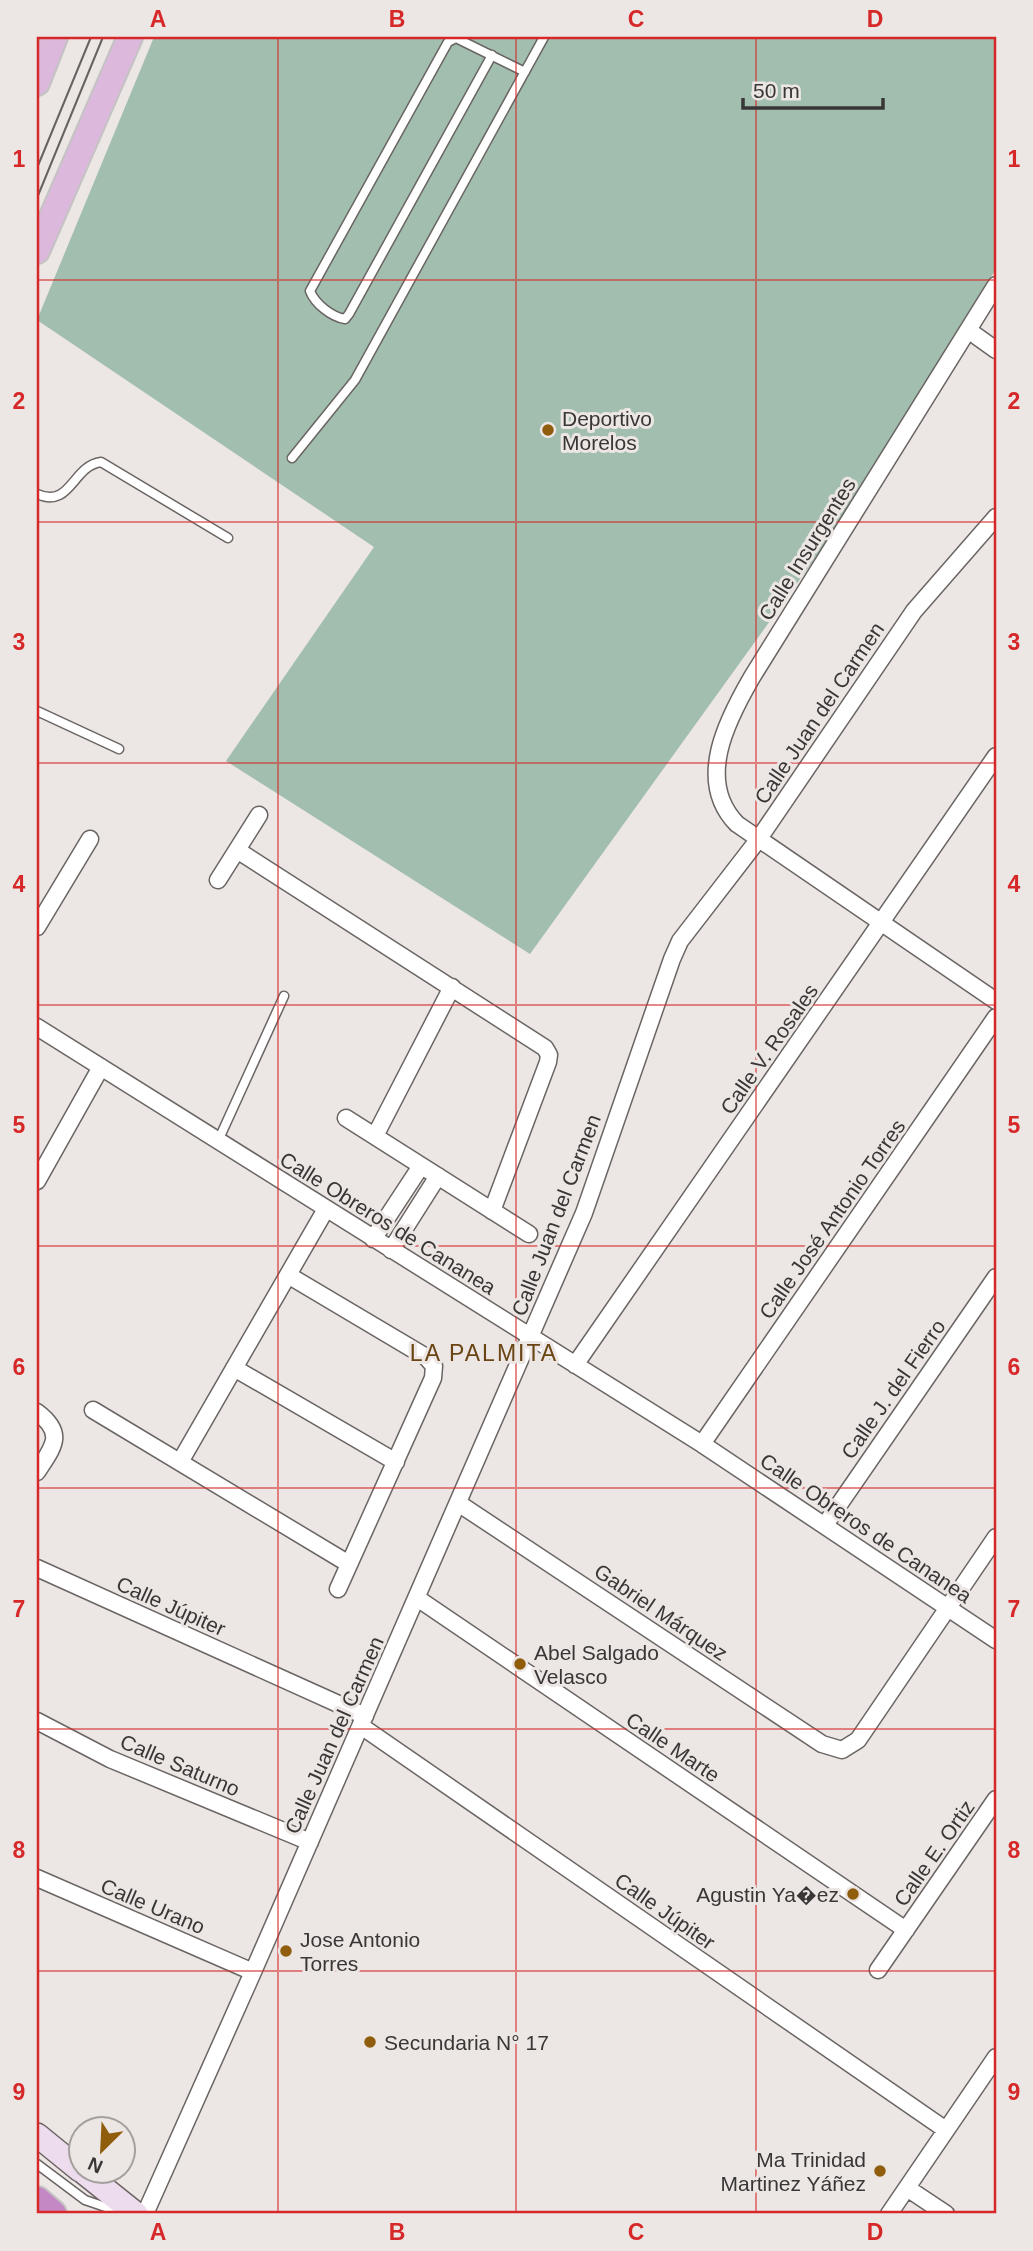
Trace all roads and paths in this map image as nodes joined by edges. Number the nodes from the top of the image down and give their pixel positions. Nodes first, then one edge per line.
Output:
1 (55, 37) edge
2 (130, 37) edge
3 (544, 37) edge
4 (492, 55) junction
5 (525, 72) junction
6 (37, 83) edge
7 (37, 251) edge
8 (996, 285) edge
9 (982, 308) junction
10 (996, 318) edge
11 (968, 330) junction
12 (996, 350) edge
13 (292, 458) dead end
14 (37, 494) edge
15 (996, 517) edge
16 (228, 538) dead end
17 (37, 711) edge
18 (120, 749) dead end
19 (996, 756) edge
20 (259, 815) dead end
21 (90, 838) dead end
22 (758, 840) junction
23 (237, 850) junction
24 (218, 880) dead end
25 (882, 923) junction
26 (37, 927) edge
27 (453, 987) junction
28 (284, 996) dead end
29 (996, 1001) edge
30 (996, 1017) edge
31 (37, 1027) edge
32 (101, 1067) junction
33 (346, 1118) dead end
34 (375, 1136) junction
35 (218, 1141) junction
36 (421, 1166) junction
37 (438, 1176) junction
38 (37, 1181) edge
39 (326, 1209) junction
40 (492, 1211) junction
41 (529, 1234) dead end
42 (373, 1239) junction
43 (391, 1250) junction
44 (288, 1275) junction
45 (996, 1277) edge
46 (531, 1337) junction
47 (575, 1365) junction
48 (234, 1368) junction
49 (93, 1410) dead end
50 (37, 1412) edge
51 (702, 1444) junction
52 (180, 1462) junction
53 (396, 1462) junction
54 (37, 1472) edge
55 (458, 1503) junction
56 (825, 1525) junction
57 (996, 1537) edge
58 (349, 1564) junction
59 (37, 1569) edge
60 (338, 1589) dead end
61 (417, 1598) junction
62 (947, 1607) junction
63 (996, 1640) edge
64 (37, 1721) edge
65 (363, 1721) junction
66 (996, 1799) edge
67 (310, 1842) junction
68 (37, 1878) edge
69 (906, 1930) junction
70 (878, 1970) dead end
71 (253, 1972) junction
72 (996, 2057) edge
73 (946, 2130) junction
74 (37, 2135) edge
75 (66, 2158) edge
76 (37, 2164) edge
77 (98, 2184) edge
78 (907, 2188) junction
79 (37, 2201) edge
80 (52, 2214) edge
81 (126, 2214) edge
82 (136, 2214) edge
83 (145, 2214) edge
84 (889, 2214) edge
85 (946, 2214) edge

1 - 6 main road
2 - 7 main road
3 - 5 lane
4 - 4 lane
4 - 5 lane
5 - 13 lane
8 - 9 street, Calle Insurgentes
9 - 10 street
9 - 11 street, Calle Insurgentes
11 - 12 street
11 - 22 street, Calle Insurgentes
14 - 16 lane
15 - 22 street, Calle Juan del Carmen
17 - 18 lane
19 - 25 street, Calle V. Rosales
20 - 23 street
21 - 26 street
22 - 25 street, Calle Insurgentes
22 - 46 street, Calle Juan del Carmen
23 - 24 street
23 - 27 street
25 - 29 street, Calle Insurgentes
25 - 47 street, Calle V. Rosales
27 - 34 street
27 - 40 street
28 - 35 lane
30 - 51 street, Calle José Antonio Torres
31 - 32 street, Calle Obreros de Cananea
32 - 35 street, Calle Obreros de Cananea
32 - 38 street
33 - 34 street
34 - 36 street
35 - 39 street, Calle Obreros de Cananea
36 - 37 street
36 - 42 street
37 - 40 street
37 - 43 street
39 - 42 street, Calle Obreros de Cananea
39 - 44 street
40 - 41 street
42 - 43 street, Calle Obreros de Cananea
43 - 46 street, Calle Obreros de Cananea
44 - 48 street
44 - 53 street
45 - 56 street, Calle J. del Fierro
46 - 47 street, Calle Obreros de Cananea
46 - 55 street, Calle Juan del Carmen
47 - 51 street, Calle Obreros de Cananea
48 - 52 street
48 - 53 street
49 - 52 street
50 - 54 street
51 - 56 street, Calle Obreros de Cananea
52 - 58 street
53 - 58 street
55 - 61 street, Calle Juan del Carmen
55 - 62 street, Gabriel Márquez
56 - 62 street, Calle Obreros de Cananea
57 - 62 street
58 - 60 street
59 - 65 street, Calle Júpiter
61 - 65 street, Calle Juan del Carmen
61 - 69 street, Calle Marte
62 - 63 street, Calle Obreros de Cananea
64 - 67 street, Calle Saturno
65 - 67 street, Calle Juan del Carmen
65 - 73 street, Calle Júpiter
66 - 69 street, Calle E. Ortiz
67 - 71 street, Calle Juan del Carmen
68 - 71 street, Calle Urano
69 - 70 street, Calle E. Ortiz
71 - 83 street, Calle Juan del Carmen
72 - 73 street
73 - 78 street
74 - 75 street
76 - 81 lane
77 - 82 street
78 - 84 street
78 - 85 street
79 - 80 highway

